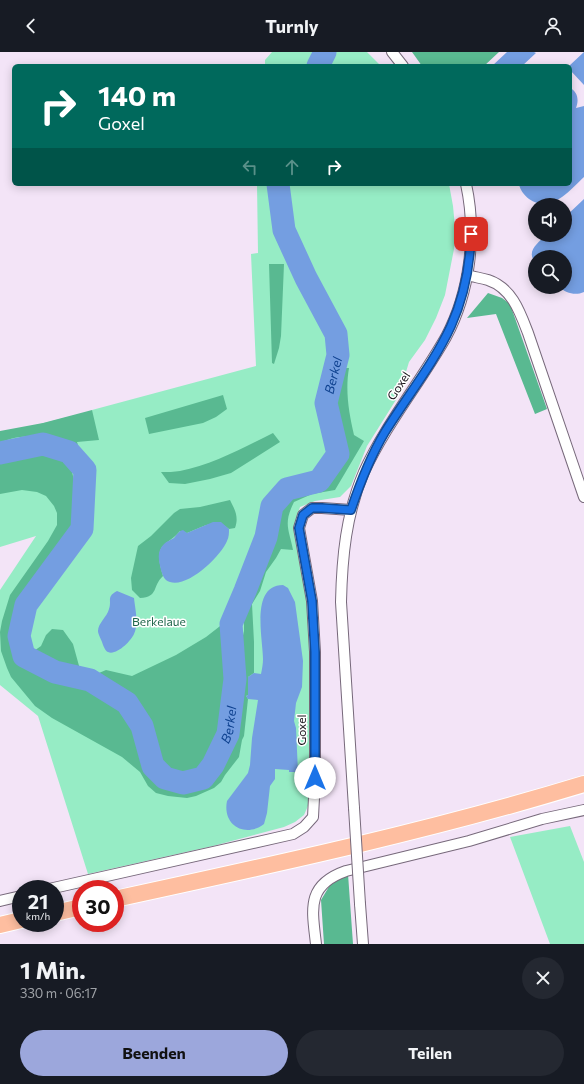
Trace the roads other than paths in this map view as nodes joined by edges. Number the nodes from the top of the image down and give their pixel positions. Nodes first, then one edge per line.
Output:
1 (392, 52) edge
2 (401, 64) edge
3 (466, 186) edge
4 (467, 275) junction
5 (584, 497) edge
6 (351, 510) junction
7 (584, 784) edge
8 (584, 810) edge
9 (64, 886) edge
10 (124, 897) edge
11 (12, 898) edge
12 (0, 901) edge
13 (12, 922) edge
14 (0, 925) edge
15 (316, 944) edge
16 (363, 944) edge

1 - 2 street
3 - 4 street, Goxel
4 - 5 street
4 - 6 street, Goxel
6 - 9 street, Goxel
6 - 16 street, Goxel, bridge
7 - 10 main road
8 - 15 street
11 - 12 street
13 - 14 main road

